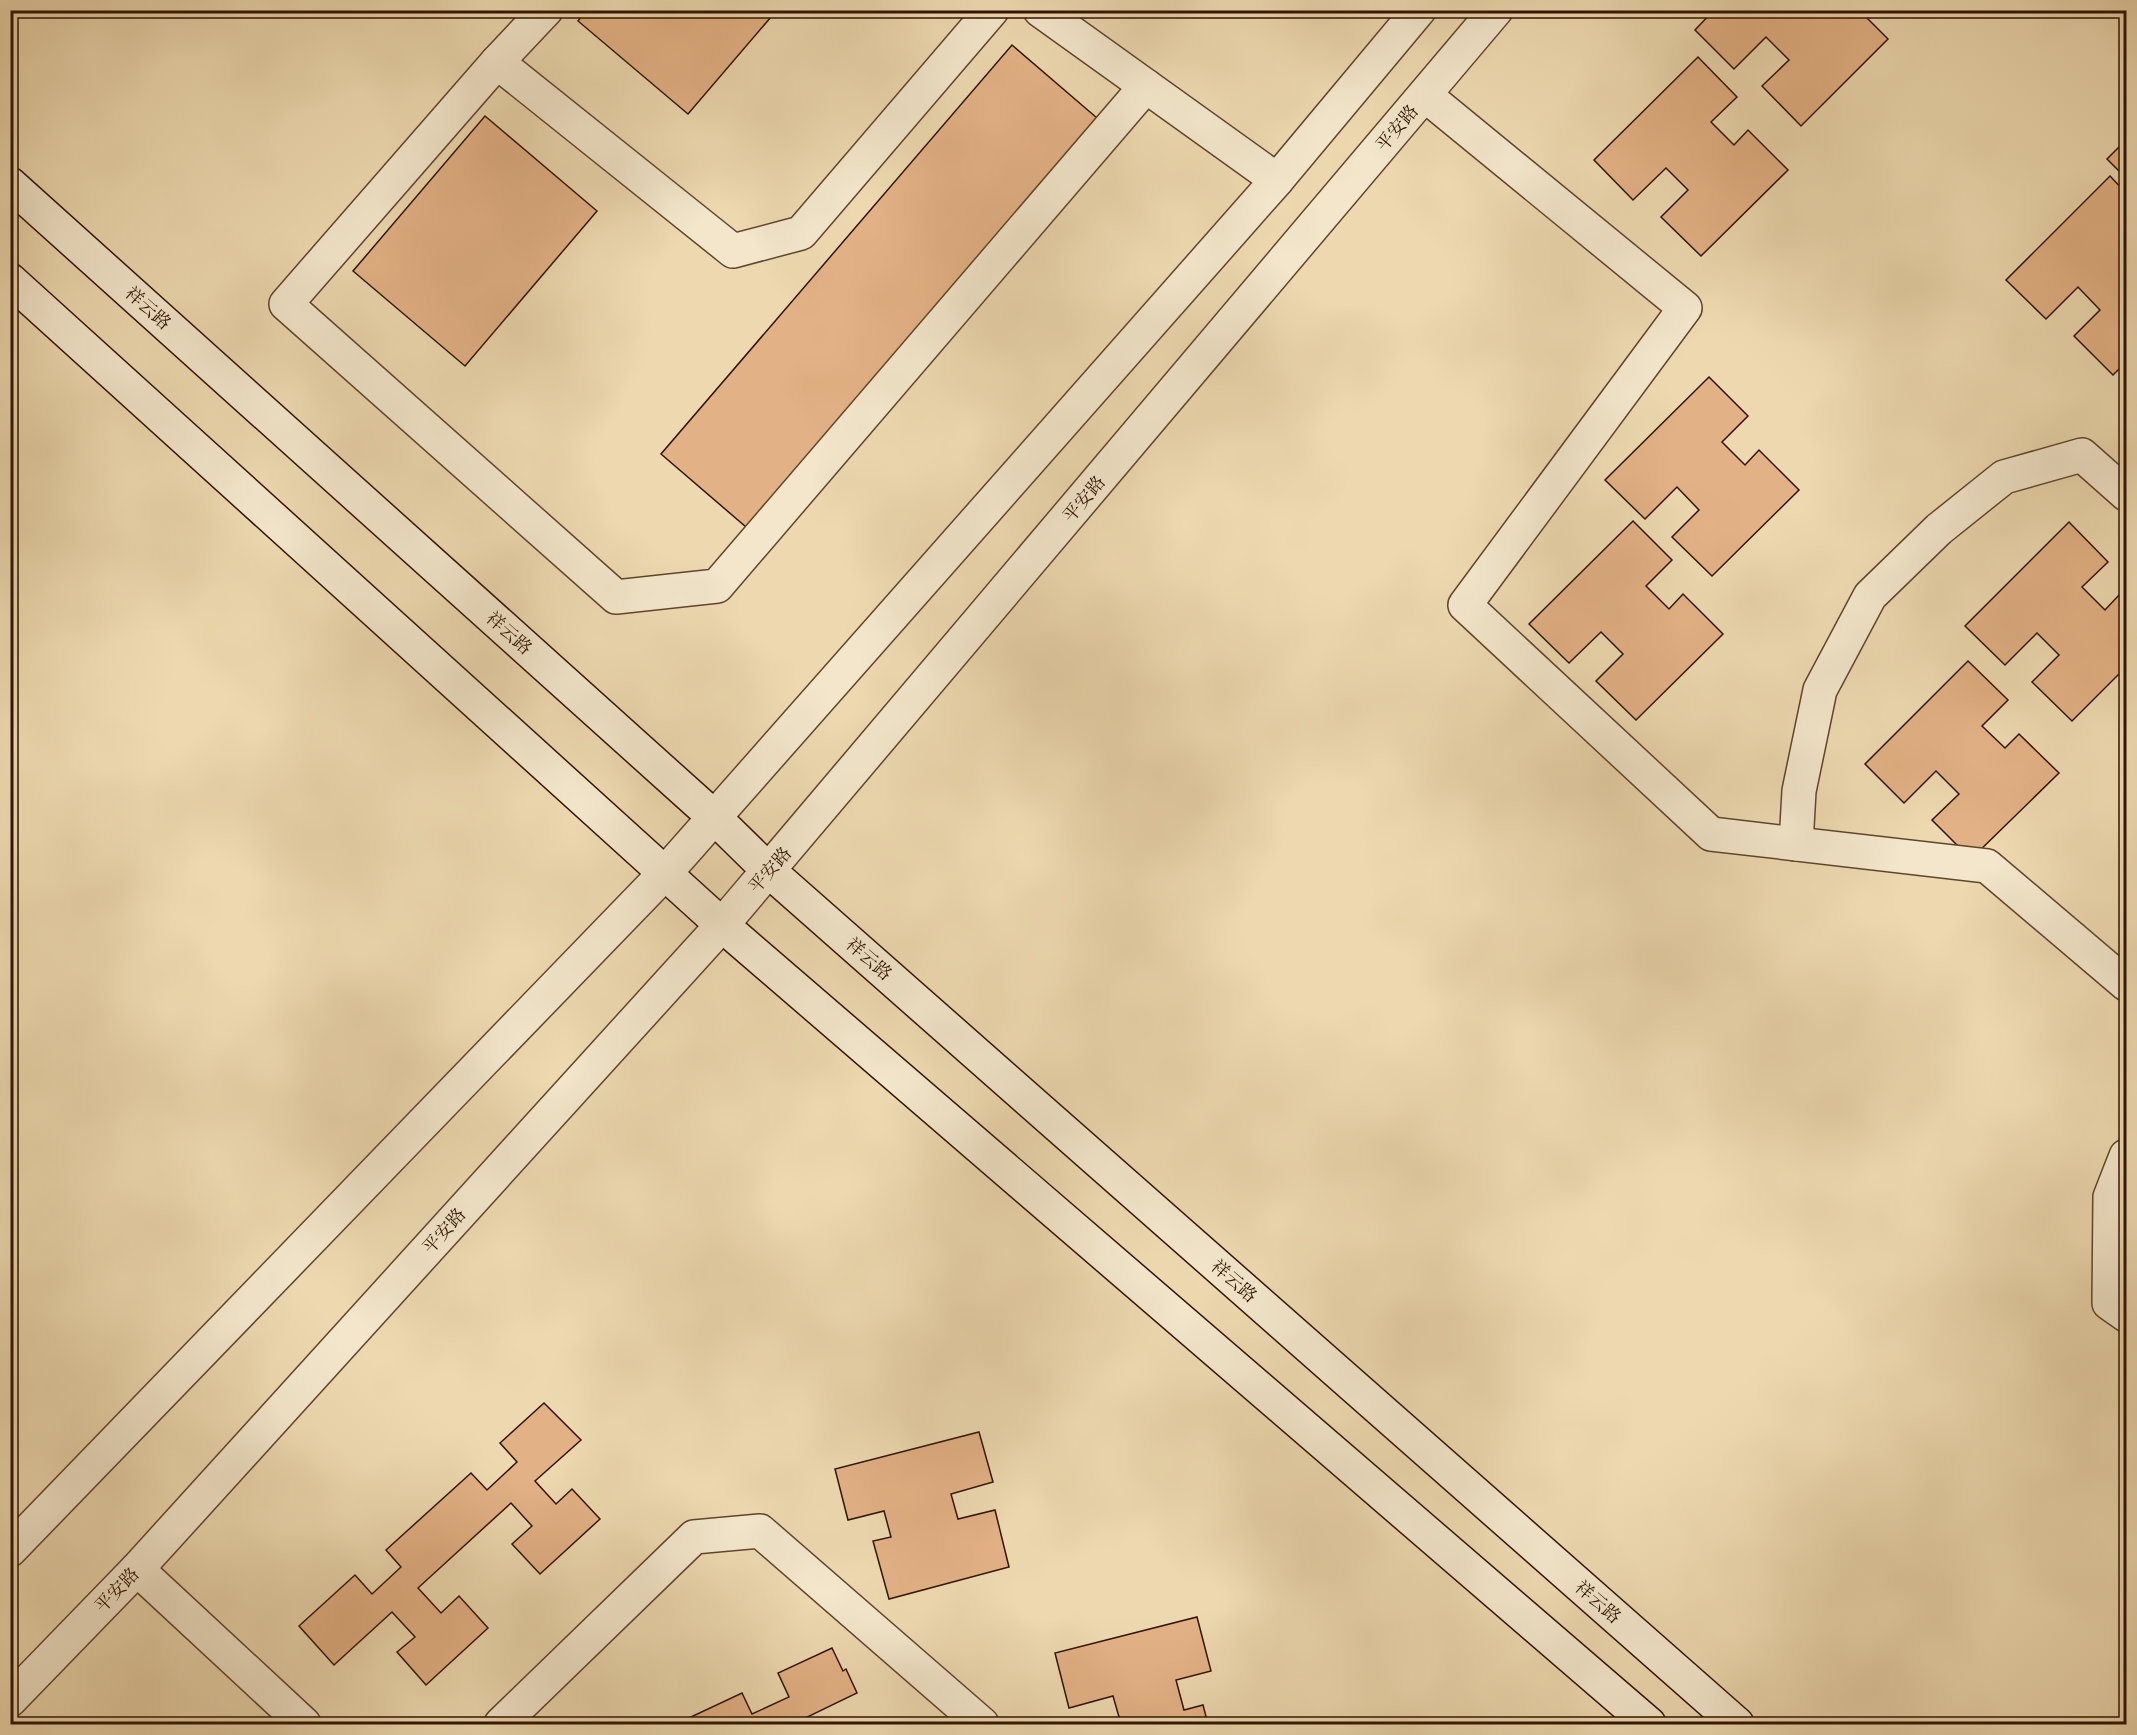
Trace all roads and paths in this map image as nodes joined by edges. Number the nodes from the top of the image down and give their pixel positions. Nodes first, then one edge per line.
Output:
1 (546, 10) edge
2 (992, 10) edge
3 (1040, 10) edge
4 (1419, 10) edge
5 (1496, 10) edge
6 (497, 62) junction
7 (1146, 86) junction
8 (1425, 95) junction
9 (1276, 180) junction
10 (10, 184) edge
11 (10, 280) edge
12 (2127, 494) edge
13 (714, 817) junction
14 (1796, 844) junction
15 (769, 871) junction
16 (666, 872) junction
17 (722, 925) junction
18 (2124, 976) edge
19 (2127, 1156) edge
20 (2127, 1315) edge
21 (10, 1550) edge
22 (137, 1569) junction
23 (10, 1700) edge
24 (304, 1725) edge
25 (501, 1725) edge
26 (982, 1725) edge
27 (1649, 1725) edge
28 (1737, 1725) edge

1 - 6 street
2 - 6 street
3 - 7 street
4 - 9 street
5 - 8 street, 平安路
6 - 7 street
7 - 9 street
8 - 14 street
8 - 15 street, 平安路
9 - 13 street
10 - 13 street, 祥云路
11 - 16 street
12 - 14 street
13 - 15 street, 祥云路
13 - 16 street
14 - 18 street
15 - 17 street, 平安路
15 - 28 street, 祥云路
16 - 17 street
16 - 21 street
17 - 22 street, 平安路
17 - 27 street
19 - 20 street
22 - 23 street, 平安路
22 - 24 street
25 - 26 street

